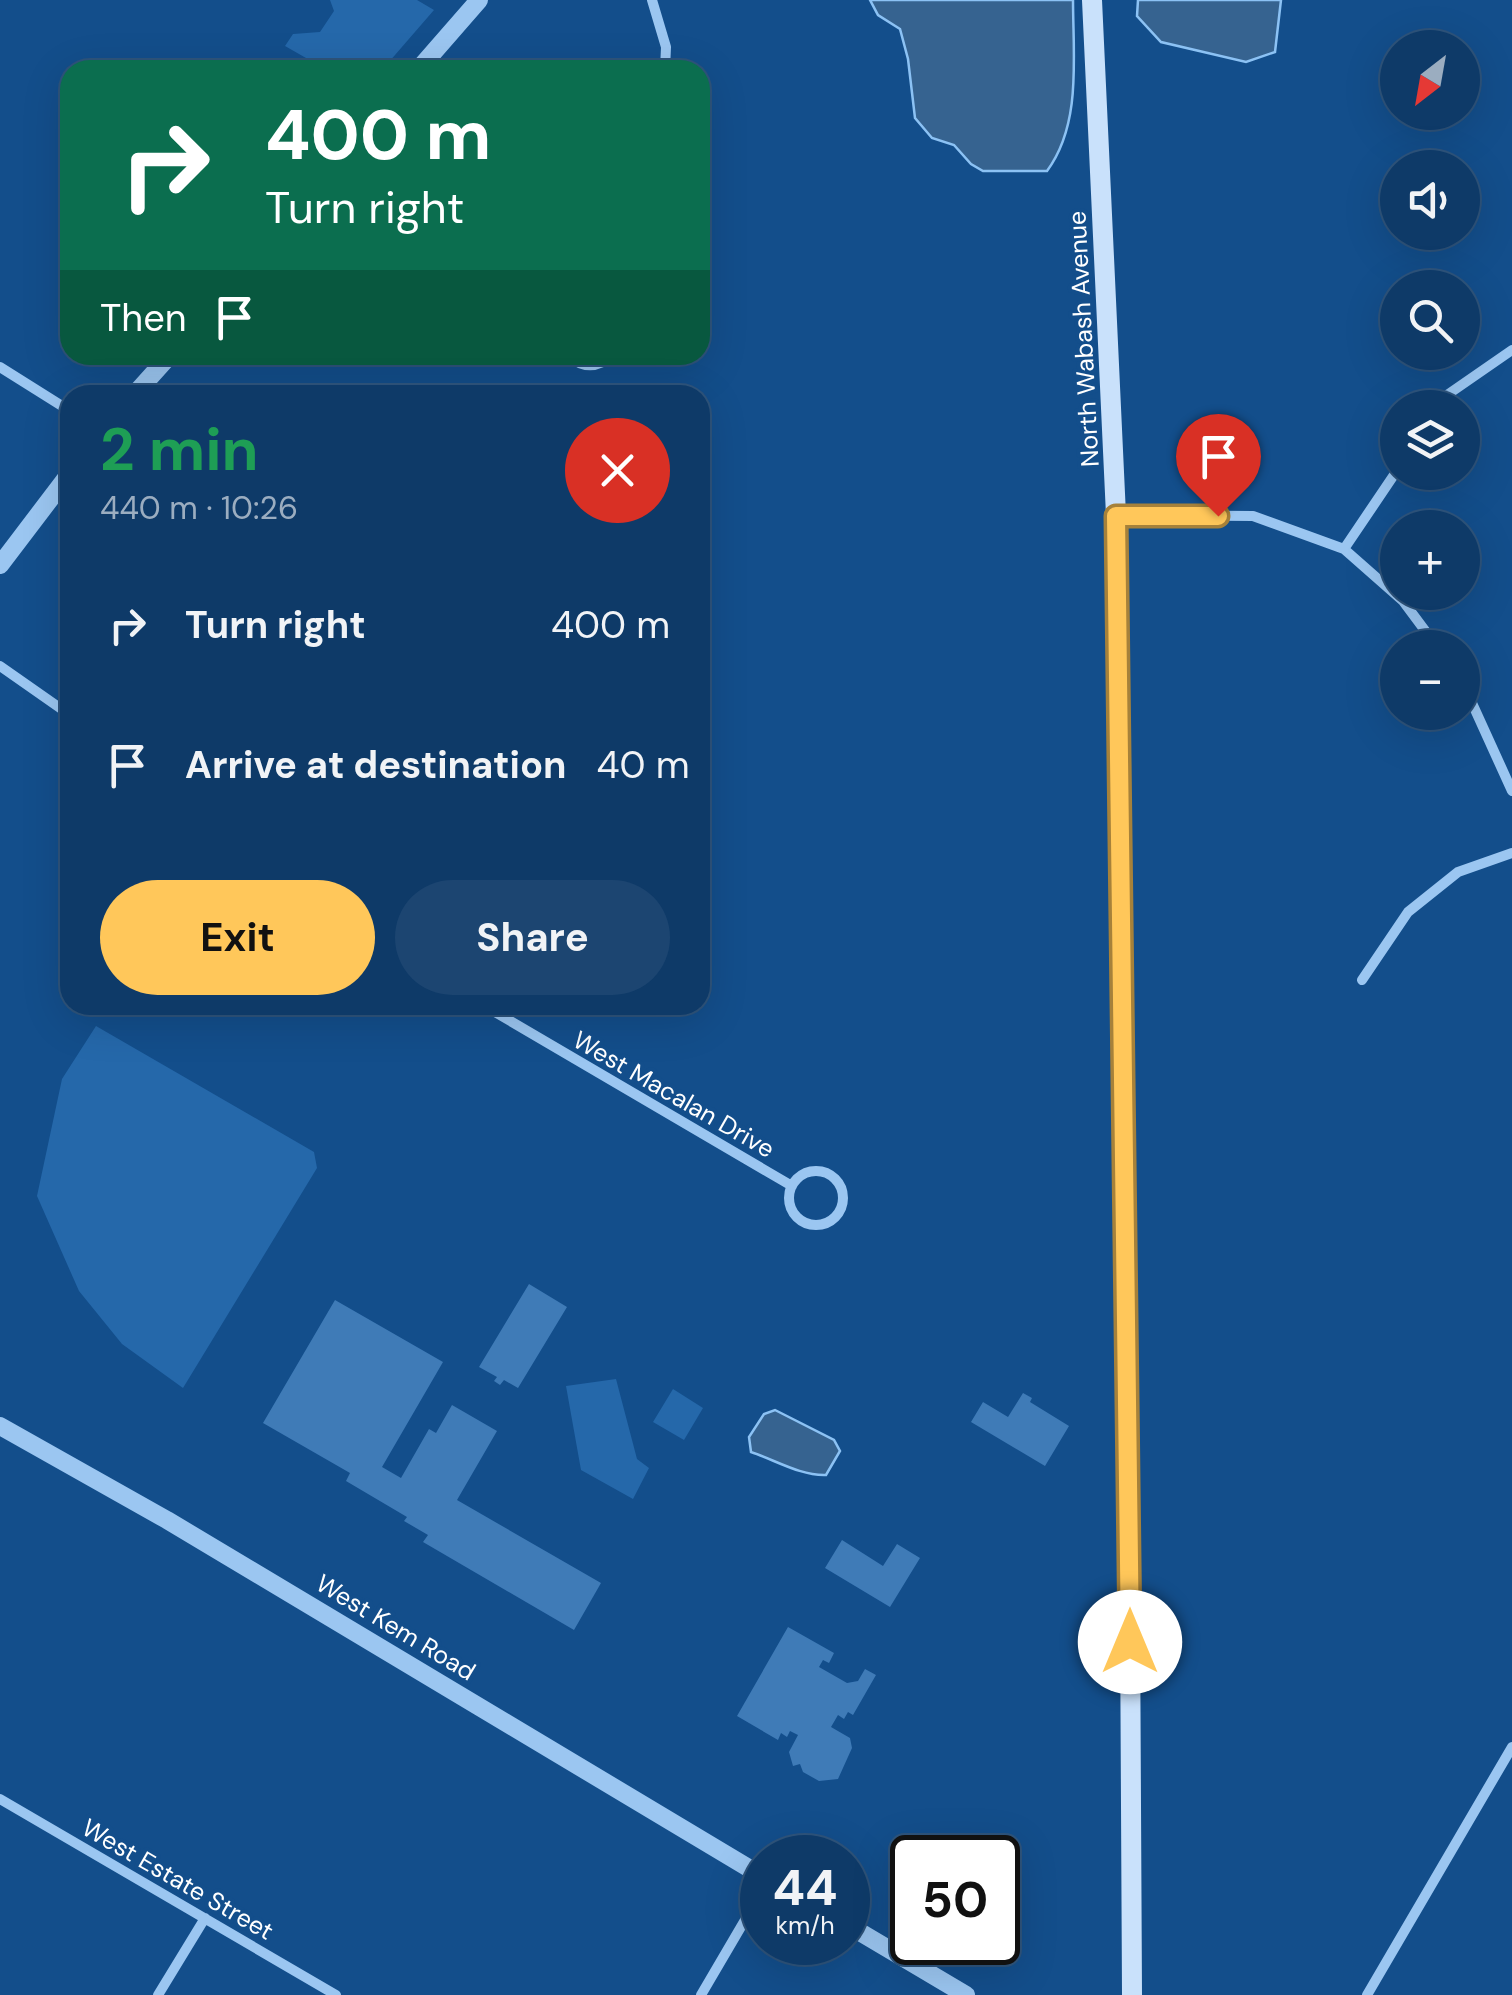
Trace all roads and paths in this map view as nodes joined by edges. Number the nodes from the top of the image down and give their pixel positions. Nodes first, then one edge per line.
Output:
1 (479, 0) edge
2 (652, 0) edge
3 (1092, 0) edge
4 (427, 60) edge
5 (665, 60) edge
6 (1512, 350) edge
7 (0, 368) edge
8 (1454, 390) edge
9 (60, 405) edge
10 (60, 486) edge
11 (1384, 490) edge
12 (1116, 516) junction
13 (1344, 549) junction
14 (0, 565) edge
15 (1424, 630) edge
16 (0, 666) edge
17 (60, 709) edge
18 (1480, 720) edge
19 (1512, 792) edge
20 (1512, 853) edge
21 (1362, 980) dead end
22 (501, 1015) edge
23 (792, 1186) junction
24 (0, 1426) edge
25 (1512, 1747) edge
26 (0, 1799) edge
27 (740, 1863) edge
28 (205, 1918) junction
29 (740, 1928) edge
30 (870, 1939) edge
31 (158, 1995) edge
32 (336, 1995) edge
33 (701, 1995) edge
34 (966, 1995) edge
35 (1132, 1995) edge
36 (1367, 1995) edge

1 - 4 street
2 - 5 street
3 - 12 main road, North Wabash Avenue
6 - 8 street
7 - 9 street
10 - 14 street
11 - 13 street
12 - 13 street
12 - 35 main road, North Wabash Avenue
13 - 15 street
16 - 17 street
18 - 19 street
20 - 21 street
22 - 23 street, West Macalan Drive
23 - 23 street, West Macalan Drive
24 - 27 street, West Kem Road
25 - 36 street
26 - 28 street, West Estate Street
28 - 31 street
28 - 32 street, West Estate Street
29 - 33 street
30 - 34 street

